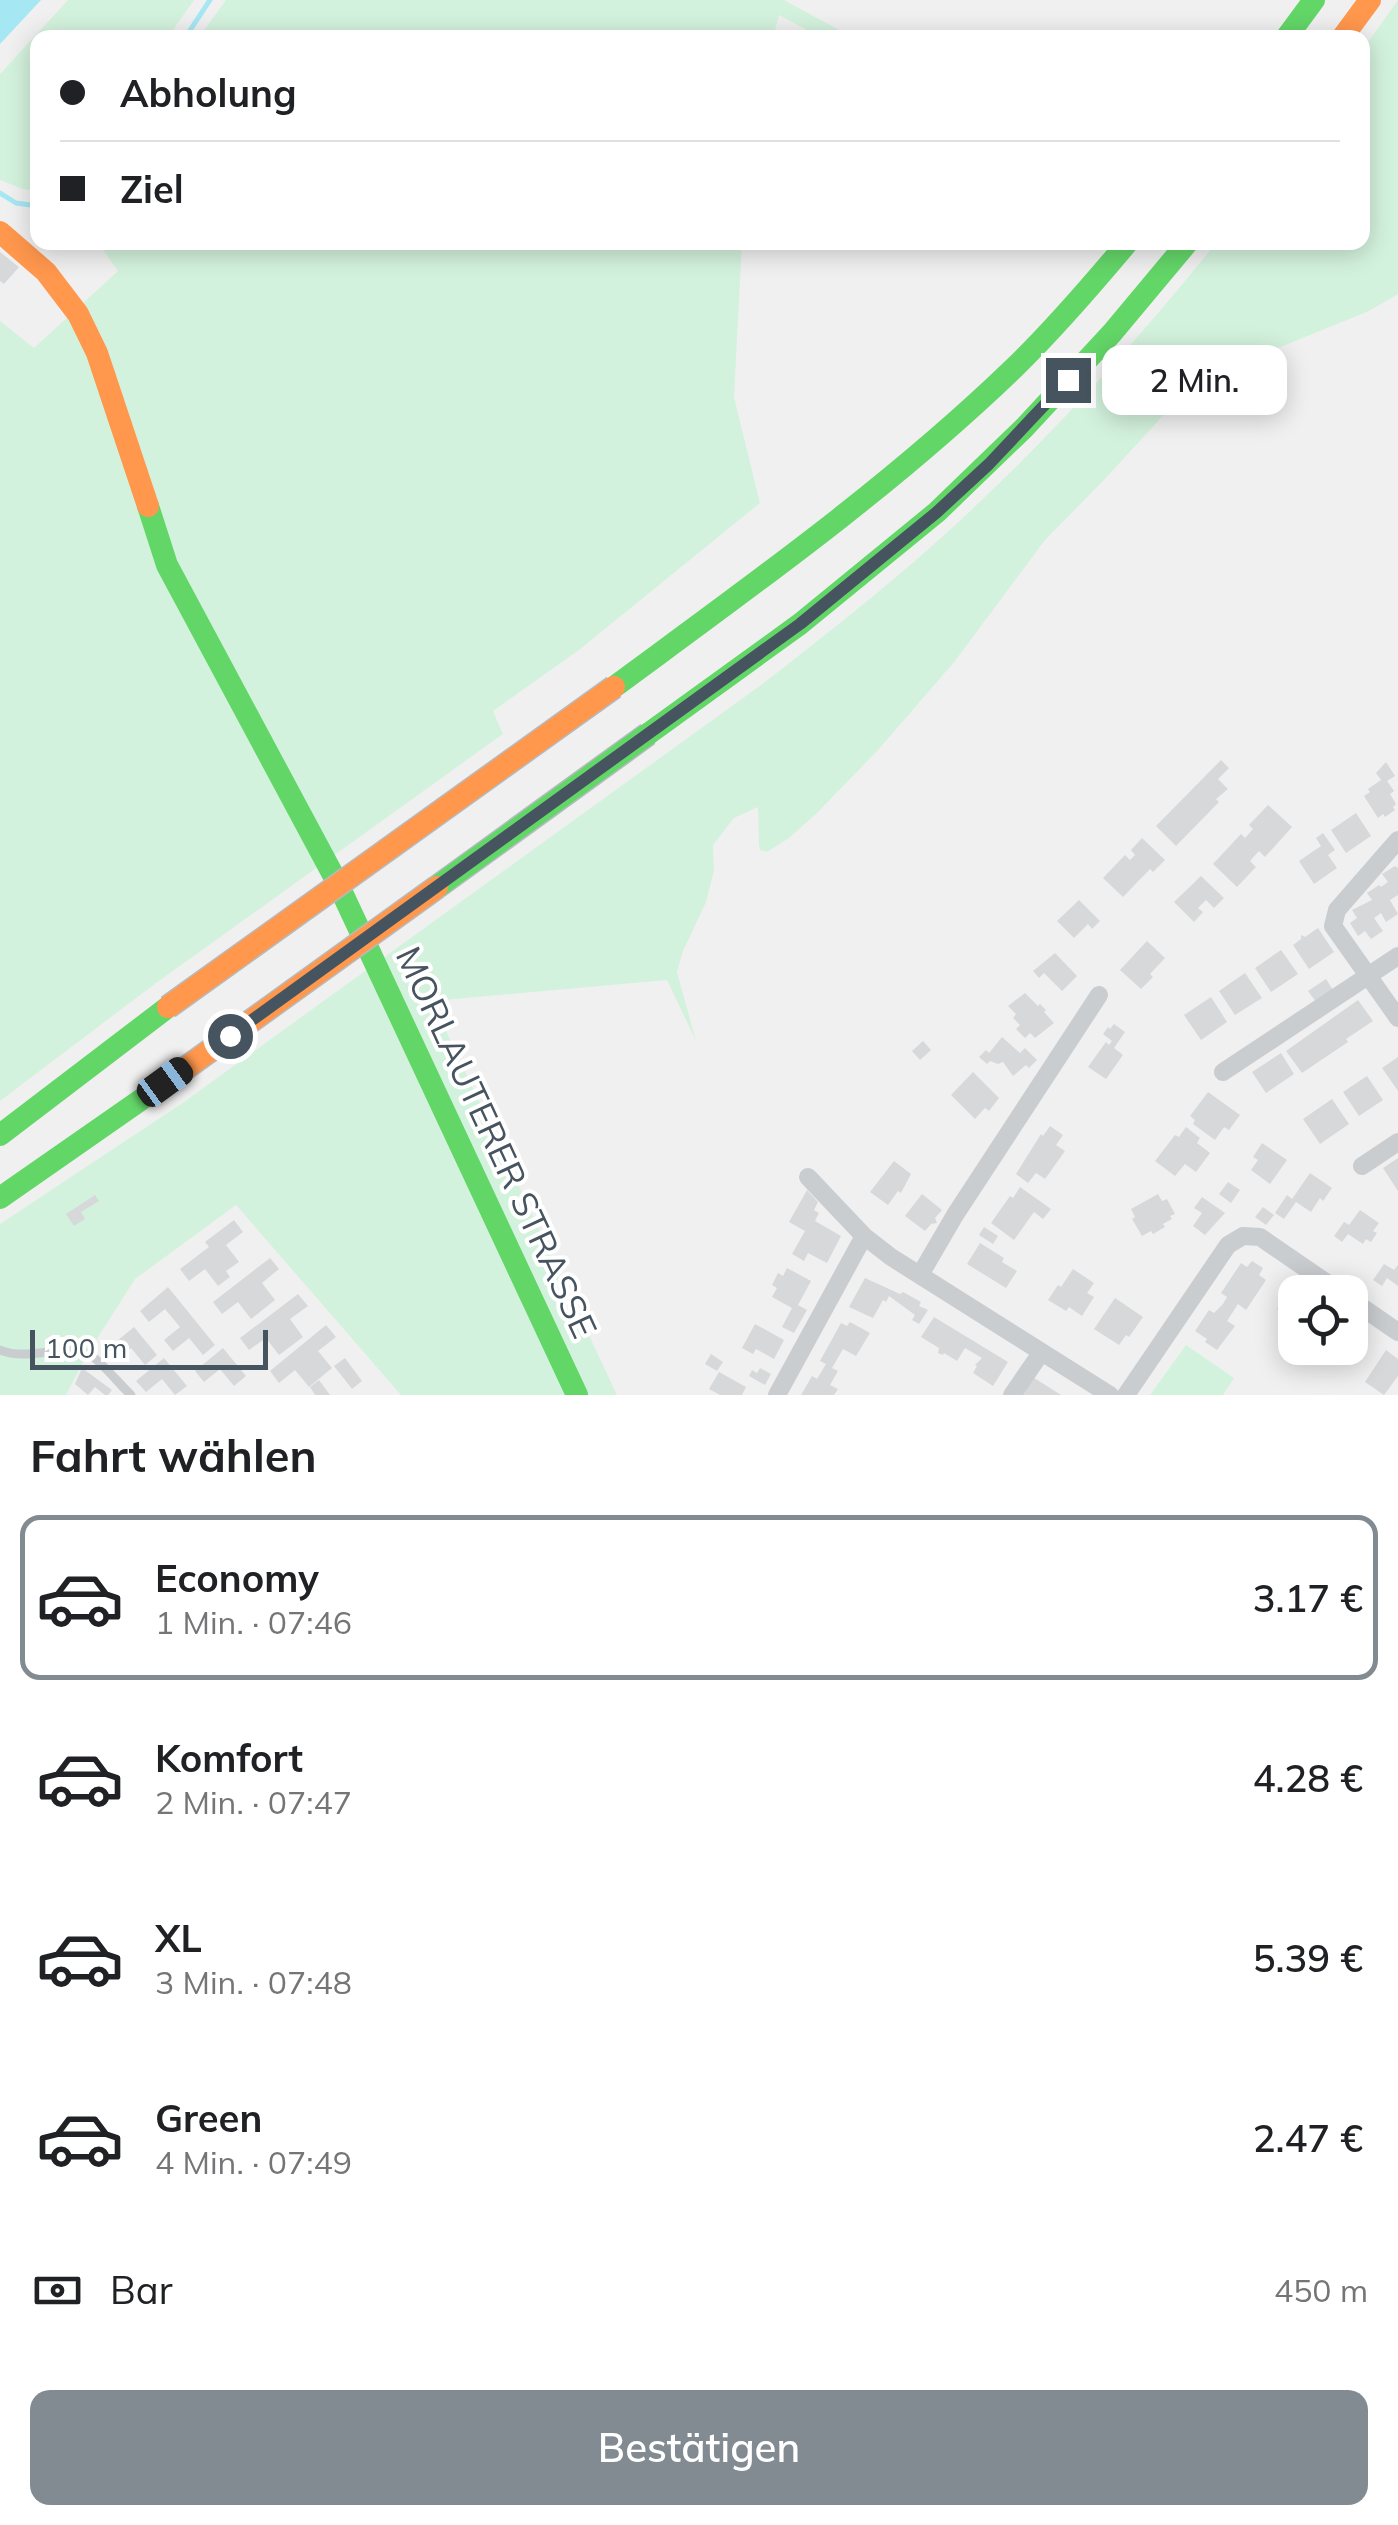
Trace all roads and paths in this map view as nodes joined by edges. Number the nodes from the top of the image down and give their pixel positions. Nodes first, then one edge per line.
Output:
1 (1314, 0) edge
2 (1370, 0) edge
3 (1292, 30) edge
4 (1348, 30) edge
5 (0, 232) edge
6 (1121, 250) edge
7 (1181, 250) edge
8 (1398, 840) edge
9 (1398, 956) edge
10 (1368, 976) junction
11 (1099, 995) dead end
12 (1398, 1018) edge
13 (1223, 1072) dead end
14 (0, 1135) edge
15 (1398, 1142) edge
16 (1362, 1166) dead end
17 (808, 1177) dead end
18 (0, 1198) edge
19 (864, 1236) junction
20 (920, 1275) junction
21 (1315, 1275) edge
22 (1368, 1311) edge
23 (1398, 1332) edge
24 (0, 1350) edge
25 (1041, 1353) junction
26 (130, 1395) edge
27 (576, 1395) edge
28 (777, 1395) edge
29 (1012, 1395) edge
30 (1110, 1395) edge
31 (1126, 1395) edge

1 - 3 main road
2 - 4 main road
5 - 27 main road, MORLAUTERER STRASSE
6 - 14 main road, bridge
7 - 18 main road, bridge
8 - 10 street
9 - 10 street
10 - 12 street
10 - 13 street
11 - 20 street
15 - 16 street
17 - 19 street
19 - 20 street
19 - 28 street
20 - 25 street
21 - 31 street
22 - 23 street
24 - 26 lane
25 - 29 street
25 - 30 street

